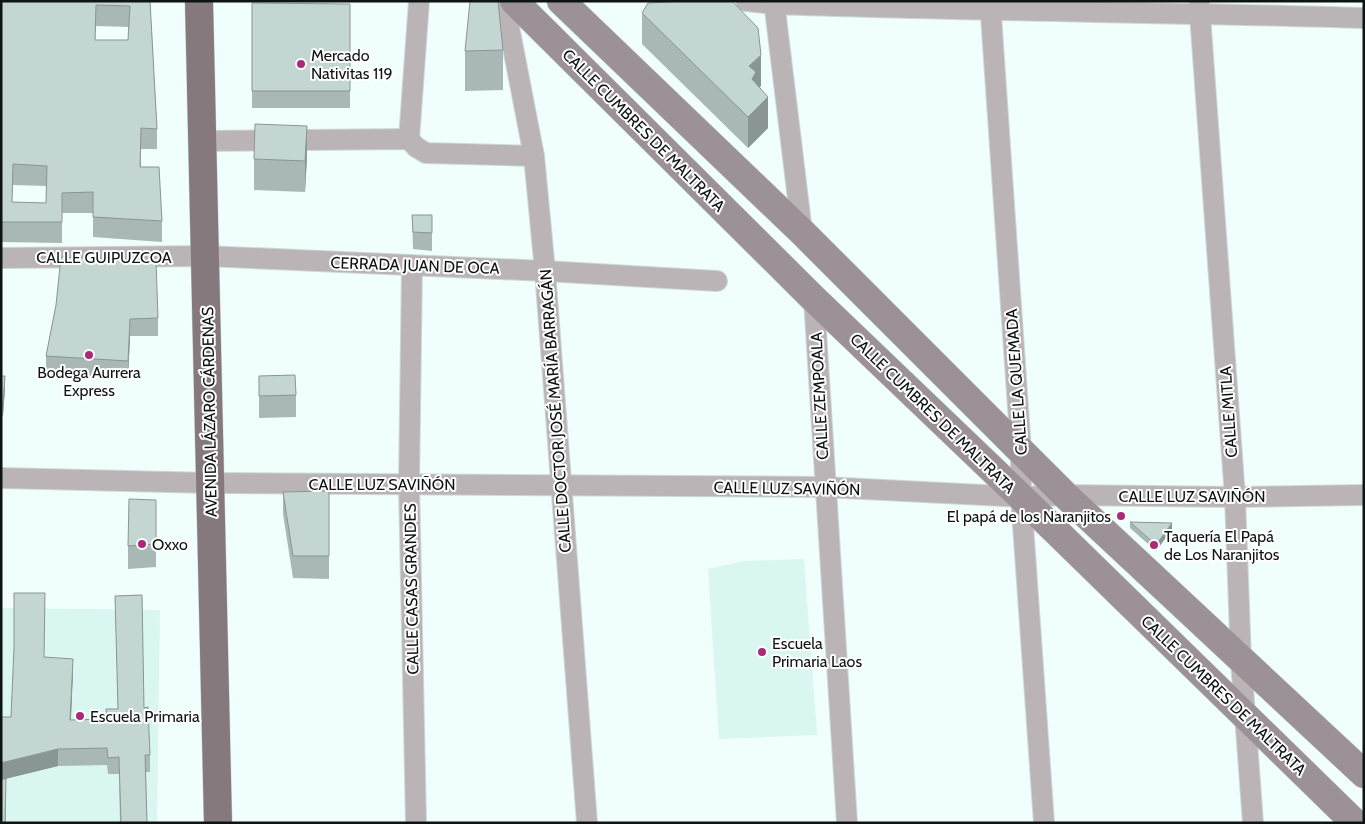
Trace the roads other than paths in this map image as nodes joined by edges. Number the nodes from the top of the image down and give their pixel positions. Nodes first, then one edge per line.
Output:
1 (199, 1) edge
2 (419, 1) edge
3 (504, 1) edge
4 (514, 1) edge
5 (561, 1) edge
6 (746, 1) edge
7 (774, 3) edge
8 (991, 6) edge
9 (1200, 7) edge
10 (1364, 18) edge
11 (409, 139) junction
12 (202, 141) junction
13 (534, 156) junction
14 (802, 232) junction
15 (206, 256) junction
16 (1, 258) edge
17 (412, 266) junction
18 (545, 271) junction
19 (717, 281) dead end
20 (814, 299) junction
21 (1021, 451) junction
22 (1, 478) edge
23 (210, 483) junction
24 (409, 484) junction
25 (561, 485) junction
26 (824, 487) junction
27 (1064, 494) junction
28 (1364, 495) edge
29 (1021, 497) junction
30 (1235, 497) junction
31 (1241, 661) junction
32 (1246, 716) junction
33 (1364, 774) edge
34 (218, 823) edge
35 (416, 823) edge
36 (587, 823) edge
37 (847, 823) edge
38 (1044, 823) edge
39 (1253, 823) edge
40 (1355, 823) edge

1 - 12 main road, AVENIDA LÁZARO CÁRDENAS
2 - 11 street
3 - 13 street, CALLE DOCTOR JOSÉ MARÍA BARRAGÁN
4 - 20 main road, CALLE CUMBRES DE MALTRATA
5 - 14 main road, CALLE CUMBRES DE MALTRATA
6 - 7 street
7 - 8 street
7 - 14 street
8 - 9 street
8 - 21 street, CALLE LA QUEMADA
9 - 10 street
9 - 30 street, CALLE MITLA
11 - 12 street
11 - 13 street
12 - 15 main road, AVENIDA LÁZARO CÁRDENAS
13 - 18 street, CALLE DOCTOR JOSÉ MARÍA BARRAGÁN
14 - 21 main road, CALLE CUMBRES DE MALTRATA
15 - 16 street, CALLE GUIPUZCOA
15 - 17 street, CERRADA JUAN DE OCA
15 - 23 main road, AVENIDA LÁZARO CÁRDENAS
17 - 18 street, CERRADA JUAN DE OCA
17 - 24 street, CALLE CASAS GRANDES
18 - 19 street, CERRADA JUAN DE OCA
18 - 25 street, CALLE DOCTOR JOSÉ MARÍA BARRAGÁN
20 - 26 street, CALLE ZEMPOALA
20 - 29 main road, CALLE CUMBRES DE MALTRATA
21 - 27 main road, CALLE CUMBRES DE MALTRATA
21 - 29 street, CALLE LA QUEMADA
22 - 23 street, CALLE LUZ SAVIÑÓN
23 - 24 street, CALLE LUZ SAVIÑÓN
23 - 34 main road, AVENIDA LÁZARO CÁRDENAS
24 - 25 street, CALLE LUZ SAVIÑÓN
24 - 35 street, CALLE CASAS GRANDES
25 - 26 street, CALLE LUZ SAVIÑÓN
25 - 36 street, CALLE DOCTOR JOSÉ MARÍA BARRAGÁN
26 - 29 street, CALLE LUZ SAVIÑÓN
26 - 37 street, CALLE ZEMPOALA
27 - 29 street, CALLE LUZ SAVIÑÓN
27 - 30 street, CALLE LUZ SAVIÑÓN
27 - 31 main road, CALLE CUMBRES DE MALTRATA
28 - 30 street, CALLE LUZ SAVIÑÓN
29 - 32 main road, CALLE CUMBRES DE MALTRATA
29 - 38 street, CALLE LA QUEMADA
30 - 31 street, CALLE MITLA
31 - 32 street, CALLE MITLA
31 - 33 main road, CALLE CUMBRES DE MALTRATA
32 - 39 street, CALLE MITLA
32 - 40 main road, CALLE CUMBRES DE MALTRATA

